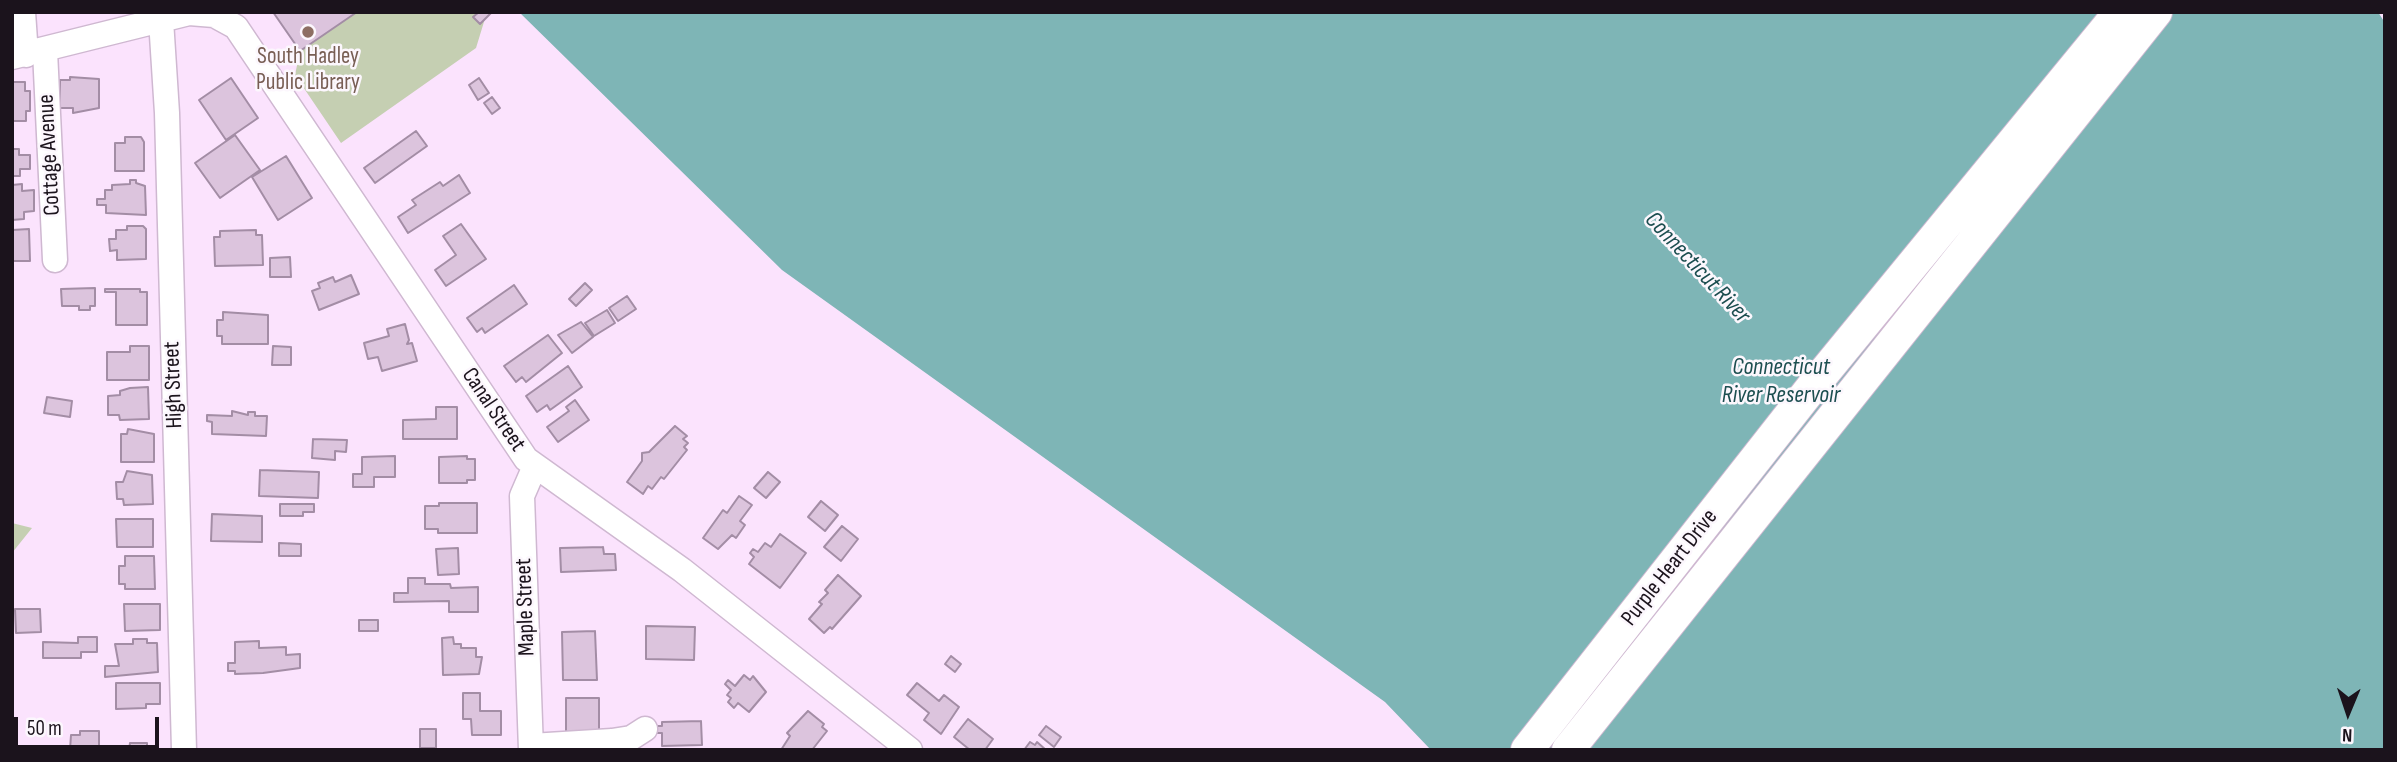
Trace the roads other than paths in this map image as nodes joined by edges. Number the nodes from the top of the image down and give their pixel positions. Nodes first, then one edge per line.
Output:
1 (23, 12) edge
2 (195, 12) edge
3 (2120, 12) edge
4 (2156, 12) edge
5 (161, 20) junction
6 (28, 54) edge
7 (54, 260) dead end
8 (535, 467) junction
9 (645, 729) dead end
10 (531, 748) edge
11 (184, 750) edge
12 (910, 750) edge
13 (1527, 750) edge
14 (1568, 750) edge

1 - 6 street, Cottage Avenue
2 - 5 street, Canal Street
2 - 8 street, Canal Street
3 - 13 main road, Purple Heart Drive
4 - 14 main road, Purple Heart Drive
5 - 6 street, Canal Street
5 - 11 street, High Street
6 - 7 street, Cottage Avenue
8 - 10 street, Maple Street
8 - 12 street, Canal Street
9 - 10 street

